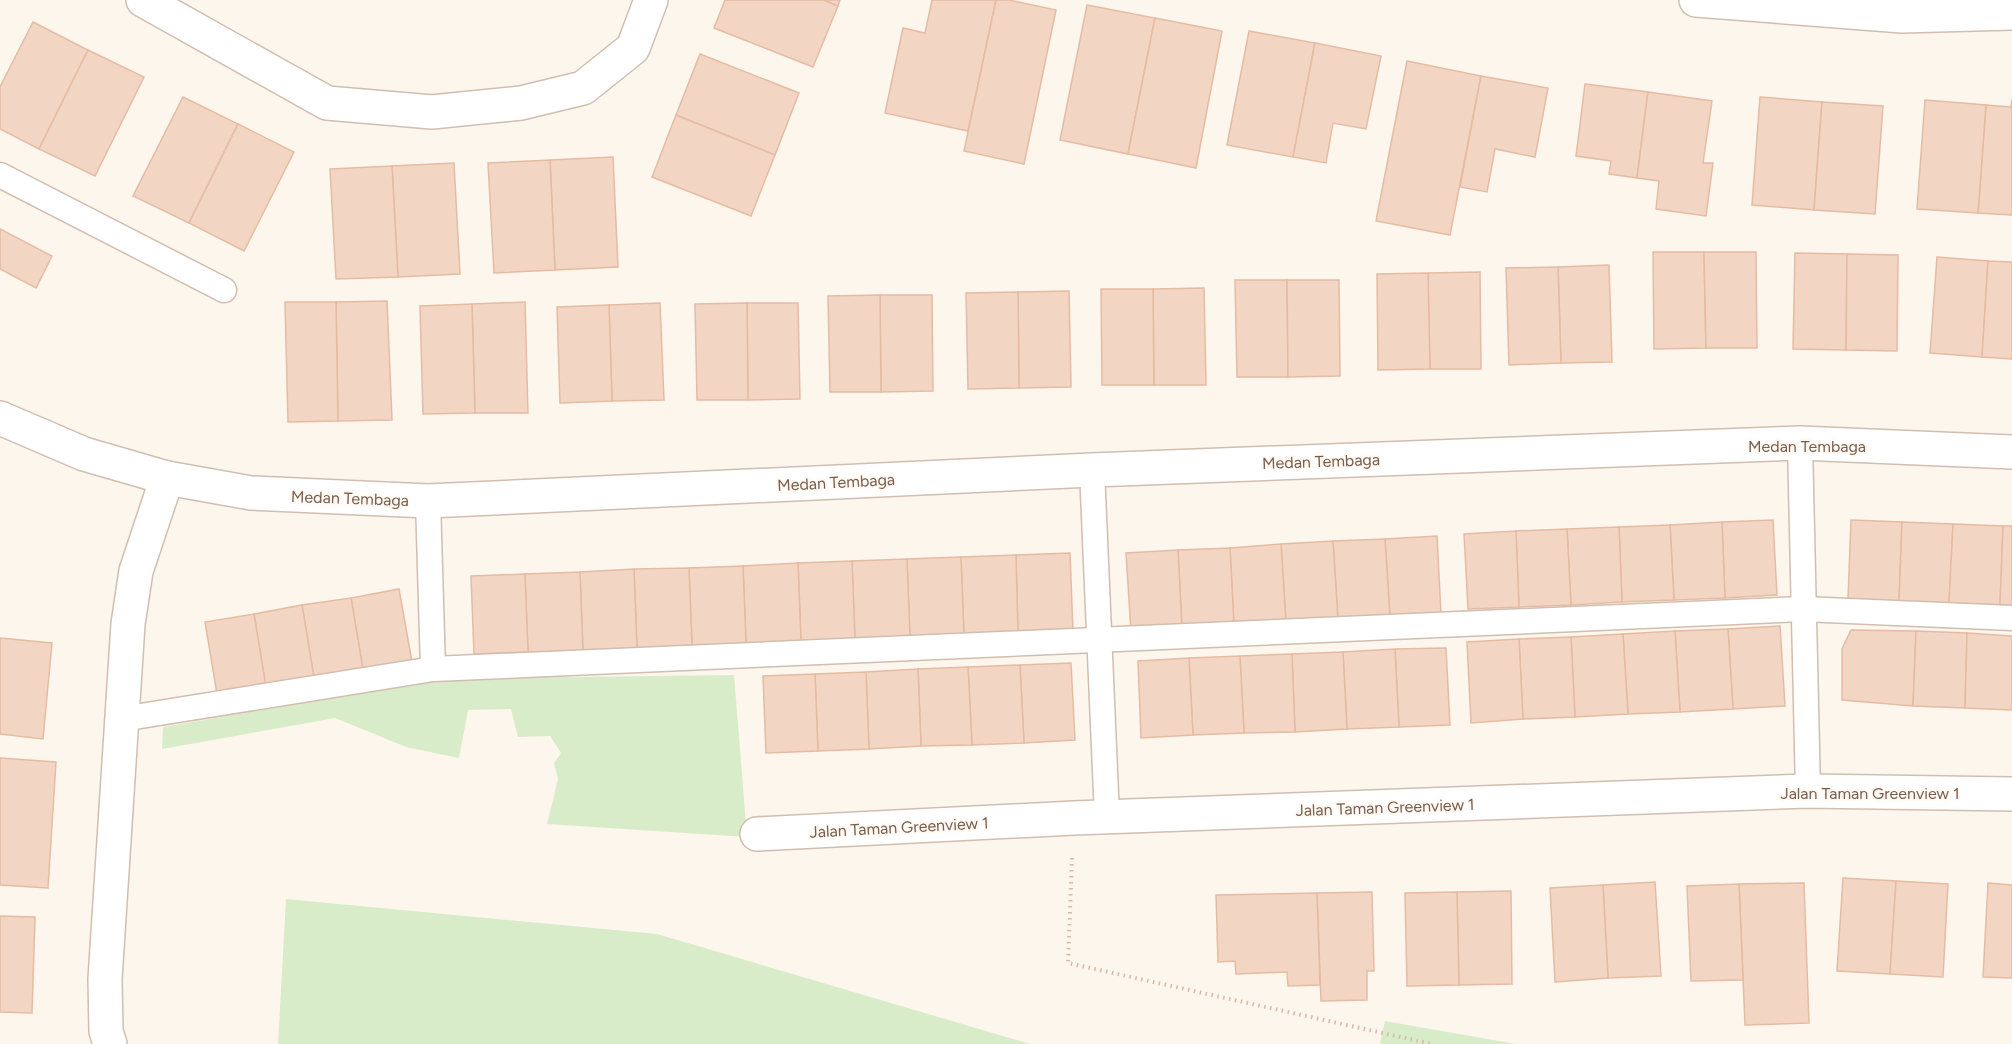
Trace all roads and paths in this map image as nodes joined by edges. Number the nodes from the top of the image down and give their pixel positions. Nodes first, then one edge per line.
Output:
1 (143, 0) edge
2 (651, 0) edge
3 (1696, 0) edge
4 (2012, 13) edge
5 (0, 175) edge
6 (224, 290) dead end
7 (0, 417) edge
8 (1800, 443) junction
9 (2012, 452) edge
10 (1092, 470) junction
11 (167, 478) junction
12 (428, 501) junction
13 (1803, 609) junction
14 (2012, 618) edge
15 (1098, 640) junction
16 (433, 669) junction
17 (122, 720) junction
18 (1808, 791) junction
19 (2012, 794) edge
20 (1107, 817) junction
21 (1074, 818) junction
22 (758, 834) dead end
23 (110, 1044) edge
24 (1432, 1044) edge

1 - 2 street
3 - 4 street
5 - 6 lane
7 - 11 street, Medan Tembaga
8 - 9 street, Medan Tembaga
8 - 10 street, Medan Tembaga
8 - 13 lane
10 - 12 street, Medan Tembaga
10 - 15 lane
11 - 12 street, Medan Tembaga
11 - 17 street
12 - 16 lane
13 - 14 lane
13 - 15 lane
13 - 18 lane
15 - 16 lane
15 - 20 lane
16 - 17 lane
17 - 23 street
18 - 19 street, Jalan Taman Greenview 1
18 - 20 street, Jalan Taman Greenview 1
20 - 21 street, Jalan Taman Greenview 1
21 - 22 street, Jalan Taman Greenview 1
21 - 24 path

